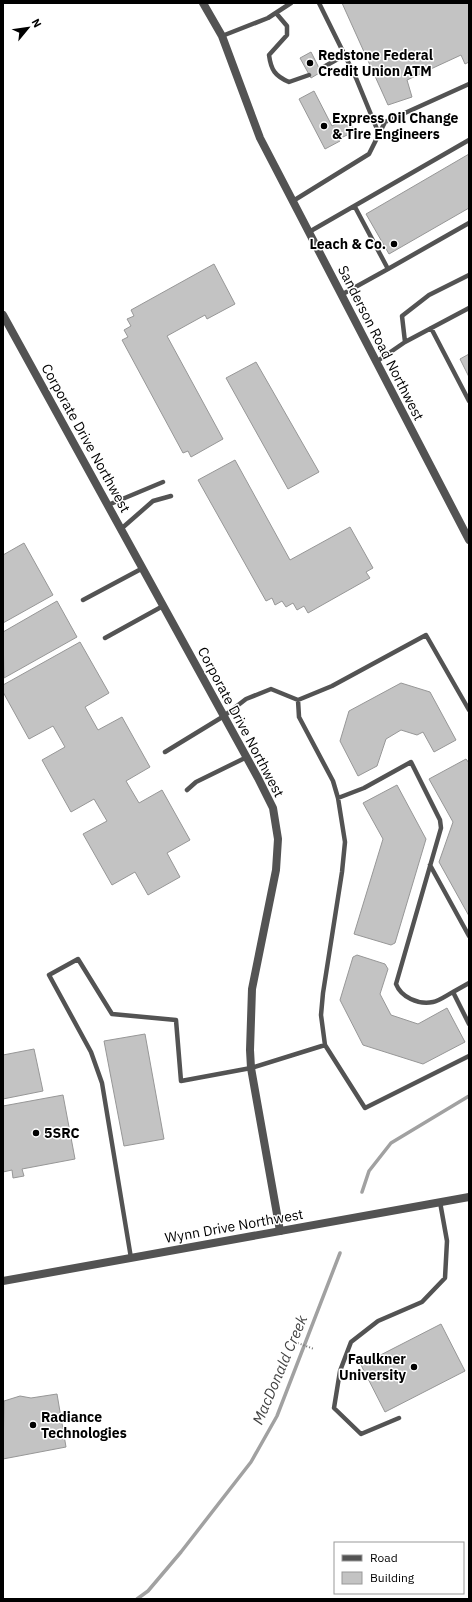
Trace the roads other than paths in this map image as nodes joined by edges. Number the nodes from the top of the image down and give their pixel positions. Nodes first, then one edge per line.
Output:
1 (203, 3) edge
2 (291, 3) edge
3 (319, 3) edge
4 (276, 13) junction
5 (222, 36) junction
6 (345, 55) junction
7 (320, 69) dead end
8 (309, 74) dead end
9 (469, 84) edge
10 (379, 134) junction
11 (469, 140) edge
12 (293, 202) junction
13 (355, 207) junction
14 (469, 223) edge
15 (309, 232) junction
16 (388, 269) junction
17 (469, 275) edge
18 (341, 295) junction
19 (469, 308) edge
20 (3, 315) edge
21 (431, 328) junction
22 (405, 342) junction
23 (376, 362) junction
24 (469, 400) edge
25 (163, 482) dead end
26 (170, 496) dead end
27 (108, 505) junction
28 (121, 529) junction
29 (469, 540) edge
30 (143, 568) junction
31 (83, 600) dead end
32 (163, 606) junction
33 (105, 638) dead end
34 (298, 700) junction
35 (469, 710) edge
36 (224, 716) junction
37 (165, 752) dead end
38 (247, 757) junction
39 (187, 790) dead end
40 (338, 798) junction
41 (430, 865) junction
42 (469, 936) edge
43 (469, 983) edge
44 (452, 992) junction
45 (469, 1024) edge
46 (325, 1044) junction
47 (469, 1056) edge
48 (251, 1068) junction
49 (469, 1197) edge
50 (440, 1202) junction
51 (280, 1231) junction
52 (131, 1258) junction
53 (3, 1281) edge
54 (399, 1418) dead end

1 - 5 street, Sanderson Road Northwest
2 - 4 lane
3 - 6 lane
4 - 5 lane
4 - 8 lane
5 - 12 street, Sanderson Road Northwest
6 - 7 lane
6 - 10 lane
9 - 10 lane
10 - 12 lane
11 - 13 lane
12 - 15 street, Sanderson Road Northwest
13 - 15 lane
13 - 16 lane
14 - 16 lane
15 - 18 street, Sanderson Road Northwest
16 - 18 lane
17 - 22 lane
18 - 23 street, Sanderson Road Northwest
19 - 21 lane
20 - 27 street, Corporate Drive Northwest
21 - 22 lane
21 - 24 lane
22 - 23 lane
23 - 29 street, Sanderson Road Northwest
25 - 27 lane
26 - 28 lane
27 - 28 street, Corporate Drive Northwest
28 - 30 street, Corporate Drive Northwest
30 - 31 lane
30 - 32 street, Corporate Drive Northwest
32 - 33 lane
32 - 36 street, Corporate Drive Northwest
34 - 35 lane
34 - 36 lane
34 - 40 lane
36 - 37 lane
36 - 38 street, Corporate Drive Northwest
38 - 39 lane
38 - 48 street, Corporate Drive Northwest
40 - 41 lane
40 - 46 lane
41 - 42 lane
41 - 44 lane
43 - 44 lane
44 - 45 lane
46 - 47 lane
46 - 48 lane
48 - 51 street, Corporate Drive Northwest
48 - 52 lane
49 - 50 street, Wynn Drive Northwest
50 - 51 street, Wynn Drive Northwest
50 - 54 lane
51 - 52 street, Wynn Drive Northwest
52 - 53 street, Wynn Drive Northwest

